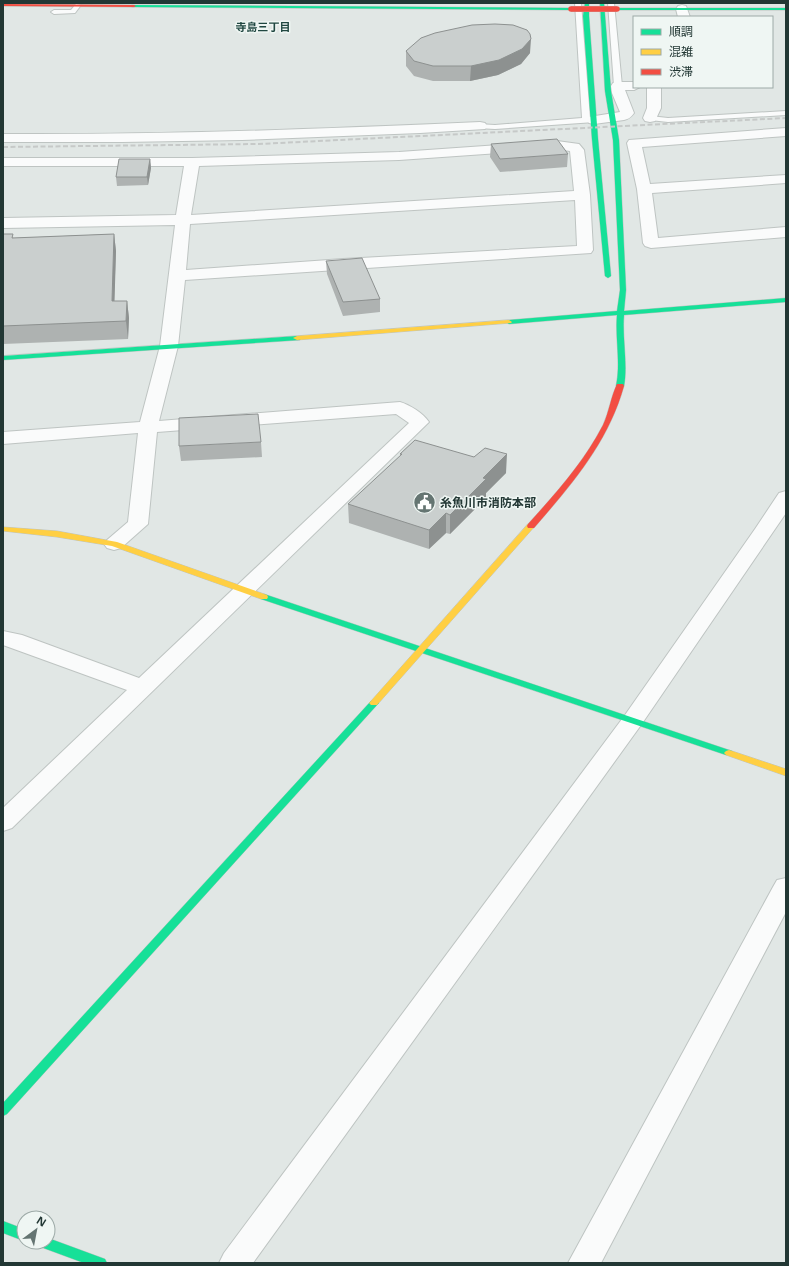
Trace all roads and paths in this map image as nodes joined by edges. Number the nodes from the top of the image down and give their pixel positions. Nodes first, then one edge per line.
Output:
1 (578, 3) edge
2 (587, 3) edge
3 (602, 3) edge
4 (3, 5) edge
5 (78, 5) junction
6 (614, 6) edge
7 (759, 6) edge
8 (786, 9) edge
9 (54, 12) dead end
10 (683, 13) edge
11 (618, 86) junction
12 (633, 86) edge
13 (654, 88) edge
14 (786, 113) edge
15 (613, 118) junction
16 (650, 118) joint
17 (590, 120) junction
18 (480, 126) joint
19 (786, 132) edge
20 (3, 138) edge
21 (3, 162) edge
22 (192, 162) junction
23 (786, 179) edge
24 (644, 189) junction
25 (582, 195) junction
26 (183, 220) junction
27 (3, 223) edge
28 (786, 232) edge
29 (177, 276) junction
30 (609, 282) dead end
31 (612, 296) dead end
32 (786, 300) edge
33 (620, 313) junction
34 (169, 346) junction
35 (3, 358) edge
36 (148, 426) junction
37 (3, 438) edge
38 (786, 497) edge
39 (3, 529) edge
40 (114, 544) junction
41 (244, 591) junction
42 (3, 638) edge
43 (423, 650) junction
44 (144, 688) junction
45 (632, 720) junction
46 (786, 773) edge
47 (3, 822) edge
48 (786, 887) edge
49 (3, 1110) edge
50 (3, 1227) edge
51 (16, 1232) edge
52 (56, 1247) edge
53 (100, 1263) edge
54 (235, 1263) edge
55 (584, 1263) edge

1 - 17 lane
2 - 17 main road
3 - 15 main road
4 - 5 main road
5 - 6 main road, bridge
5 - 9 lane
6 - 10 main road
6 - 11 lane
7 - 8 main road
7 - 10 main road
11 - 12 street
11 - 15 street
13 - 16 street
14 - 16 lane
15 - 17 street
15 - 33 main road
17 - 18 lane
17 - 30 main road
18 - 20 street
19 - 24 street
21 - 22 street
22 - 25 street
22 - 26 street
23 - 24 street
24 - 28 street
25 - 26 street
25 - 29 street
26 - 27 street
26 - 29 street
29 - 34 street
31 - 33 main road
32 - 33 main road
33 - 34 main road
33 - 43 main road
34 - 35 main road
34 - 36 street
36 - 37 street
36 - 40 street
36 - 41 street
38 - 45 street
39 - 40 main road
40 - 41 main road
41 - 43 main road
41 - 44 street
42 - 44 street
43 - 45 main road
43 - 49 main road
44 - 47 street
45 - 46 main road
45 - 54 street
48 - 55 street
50 - 51 main road
52 - 53 main road

